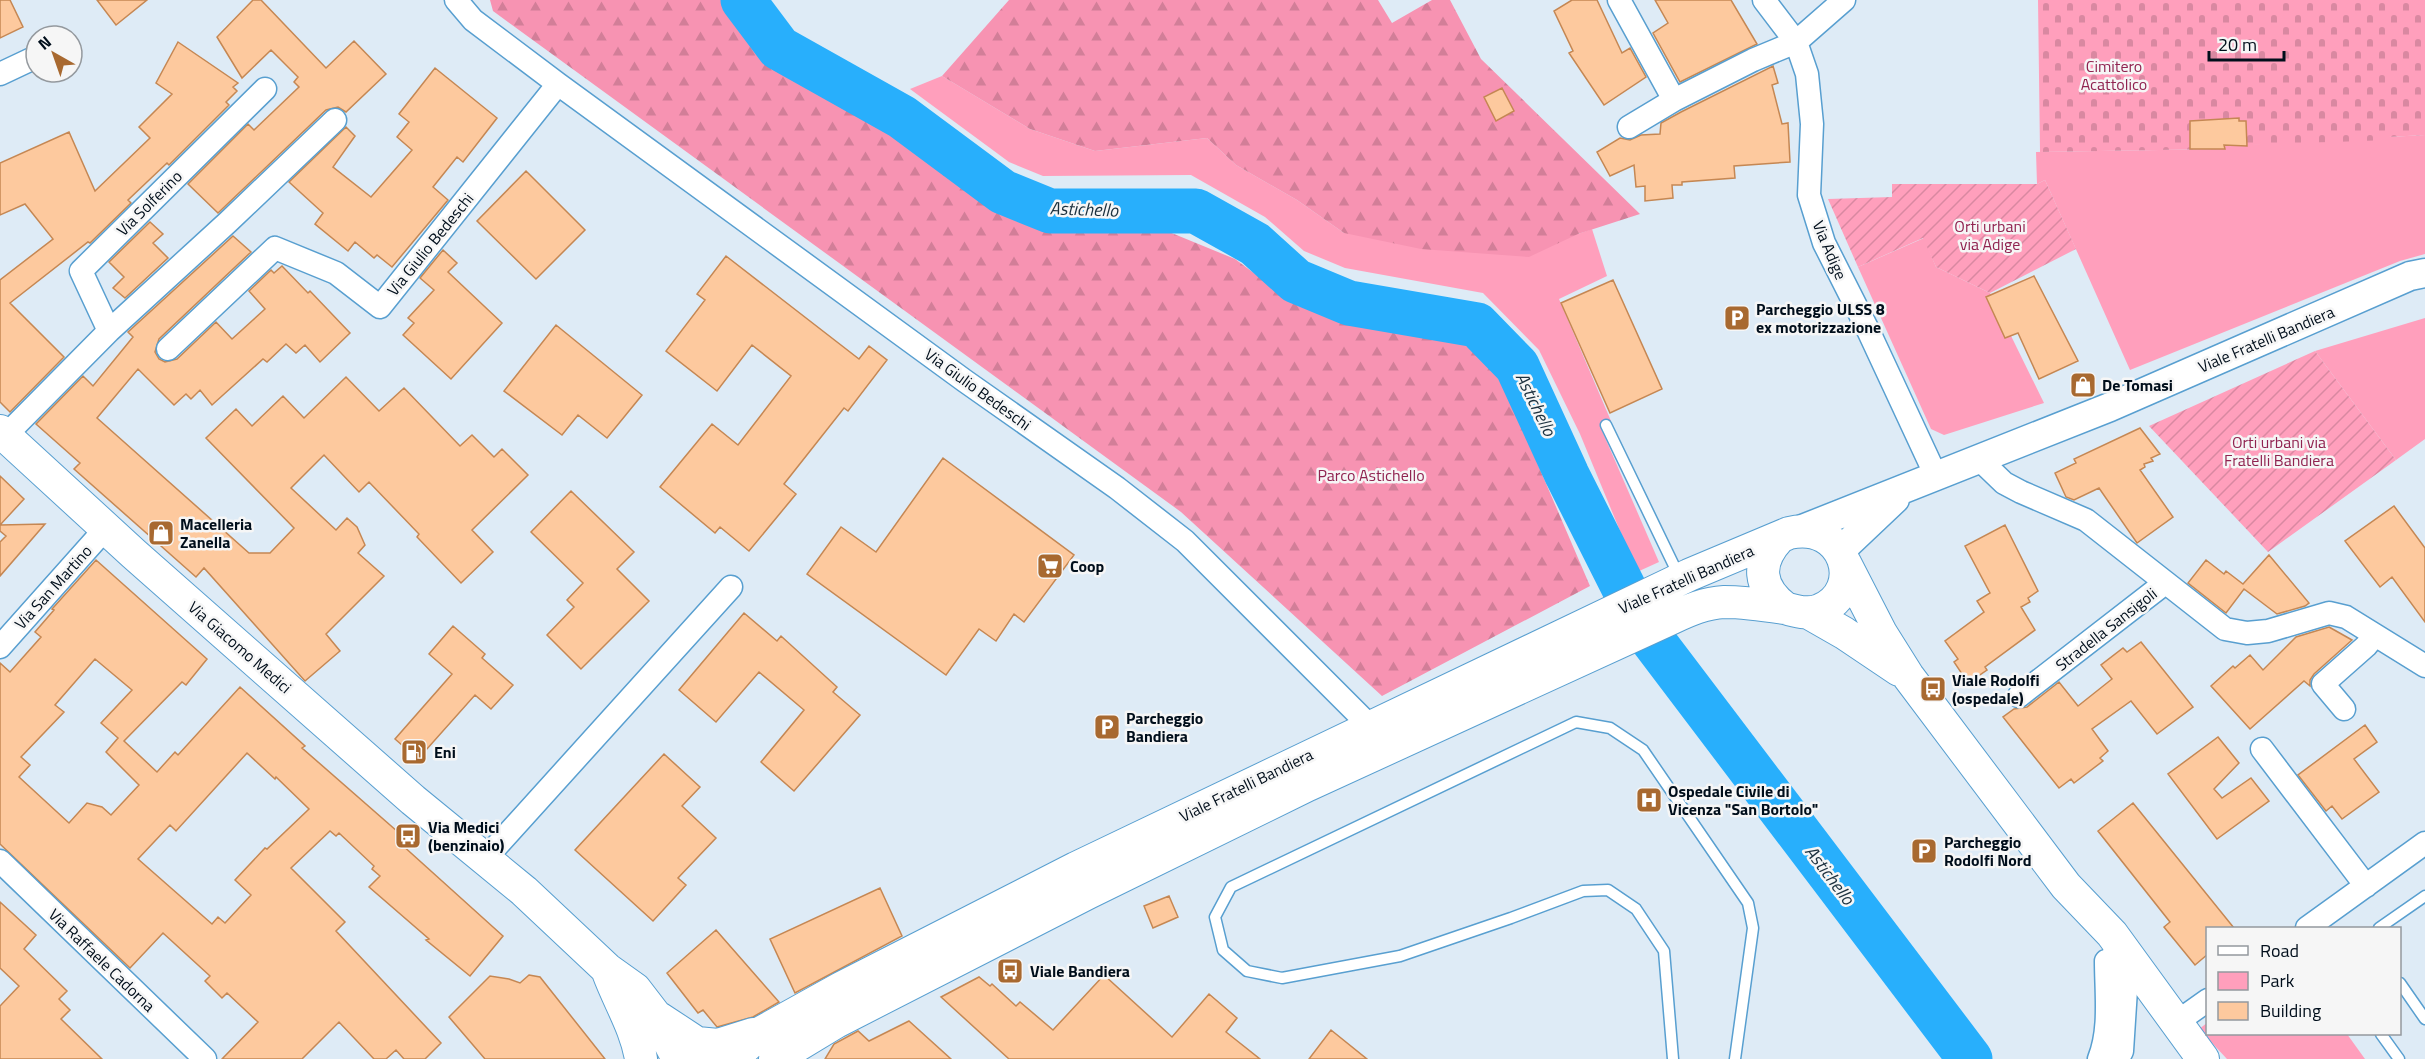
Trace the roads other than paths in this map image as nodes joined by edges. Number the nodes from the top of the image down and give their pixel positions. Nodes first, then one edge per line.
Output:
1 (456, 0) edge
2 (1619, 0) edge
3 (1764, 0) edge
4 (1844, 0) edge
5 (1796, 42) junction
6 (24, 63) edge
7 (0, 74) edge
8 (558, 84) junction
9 (265, 89) dead end
10 (1674, 100) junction
11 (335, 120) dead end
12 (1629, 127) dead end
13 (2425, 273) edge
14 (109, 331) junction
15 (168, 349) dead end
16 (1606, 425) dead end
17 (2, 433) edge
18 (1978, 458) junction
19 (1936, 476) junction
20 (1908, 488) junction
21 (106, 528) junction
22 (1790, 534) junction
23 (1843, 557) junction
24 (2165, 583) junction
25 (1669, 585) junction
26 (731, 587) dead end
27 (1797, 610) junction
28 (1606, 631) junction
29 (2375, 635) junction
30 (0, 647) edge
31 (2425, 666) edge
32 (1908, 676) junction
33 (2019, 696) dead end
34 (2344, 709) dead end
35 (1370, 726) junction
36 (2262, 749) dead end
37 (2425, 843) edge
38 (485, 859) junction
39 (0, 861) edge
40 (2366, 886) junction
41 (2425, 896) edge
42 (2308, 927) edge
43 (2380, 927) edge
44 (2109, 948) junction
45 (607, 969) junction
46 (2401, 984) edge
47 (2127, 986) junction
48 (2206, 1001) edge
49 (655, 1015) junction
50 (2425, 1019) edge
51 (2177, 1022) junction
52 (2382, 1035) edge
53 (767, 1046) edge
54 (205, 1059) edge
55 (641, 1059) edge
56 (678, 1059) edge
57 (728, 1059) edge
58 (1673, 1059) edge
59 (1735, 1059) edge
60 (2099, 1059) edge
61 (2118, 1059) edge
62 (2179, 1059) edge
63 (2203, 1059) edge
64 (2399, 1059) edge

1 - 8 street, Via Giulio Bedeschi
2 - 10 street
3 - 5 street, Via Adige
4 - 5 street
5 - 10 street
5 - 19 street, Via Adige
6 - 7 street
8 - 15 street, Via Giulio Bedeschi
8 - 35 street, Via Giulio Bedeschi
9 - 14 street, Via Solferino
10 - 12 street
11 - 14 street
13 - 18 street, Viale Fratelli Bandiera
14 - 17 street
16 - 25 lane
17 - 21 main road, Via Giacomo Medici
18 - 19 street, Viale Fratelli Bandiera
18 - 24 street, Stradella Sansigoli
19 - 20 street, Viale Fratelli Bandiera
20 - 22 street, Viale Fratelli Bandiera
20 - 23 street, Viale Fratelli Bandiera
21 - 30 street, Via San Martino
21 - 38 main road, Via Giacomo Medici
22 - 23 main road
22 - 25 main road, Viale Fratelli Bandiera
22 - 27 main road, Viale Fratelli Bandiera
23 - 27 main road
23 - 32 main road
24 - 29 street, Stradella Sansigoli
24 - 33 street, Stradella Sansigoli
25 - 28 main road, Viale Fratelli Bandiera
26 - 38 street
27 - 28 main road, Viale Fratelli Bandiera
27 - 32 main road
28 - 35 main road, Viale Fratelli Bandiera
28 - 53 main road, Viale Fratelli Bandiera
29 - 31 street, Stradella Sansigoli
29 - 34 street
32 - 44 main road
35 - 53 main road, Viale Fratelli Bandiera
36 - 40 street
37 - 40 street
38 - 45 main road, Via Giacomo Medici
39 - 54 street, Via Raffaele Cadorna
40 - 42 street
41 - 43 lane
44 - 47 main road
44 - 51 main road
44 - 60 street
45 - 49 main road, Via Giacomo Medici
45 - 55 main road, Via Giacomo Medici
46 - 50 lane
47 - 61 street
47 - 62 main road
48 - 51 street
49 - 53 main road, Via Giacomo Medici
49 - 56 main road, Via Giacomo Medici
51 - 63 main road
52 - 64 lane
53 - 57 main road, Viale Fratelli Bandiera
58 - 59 lane

